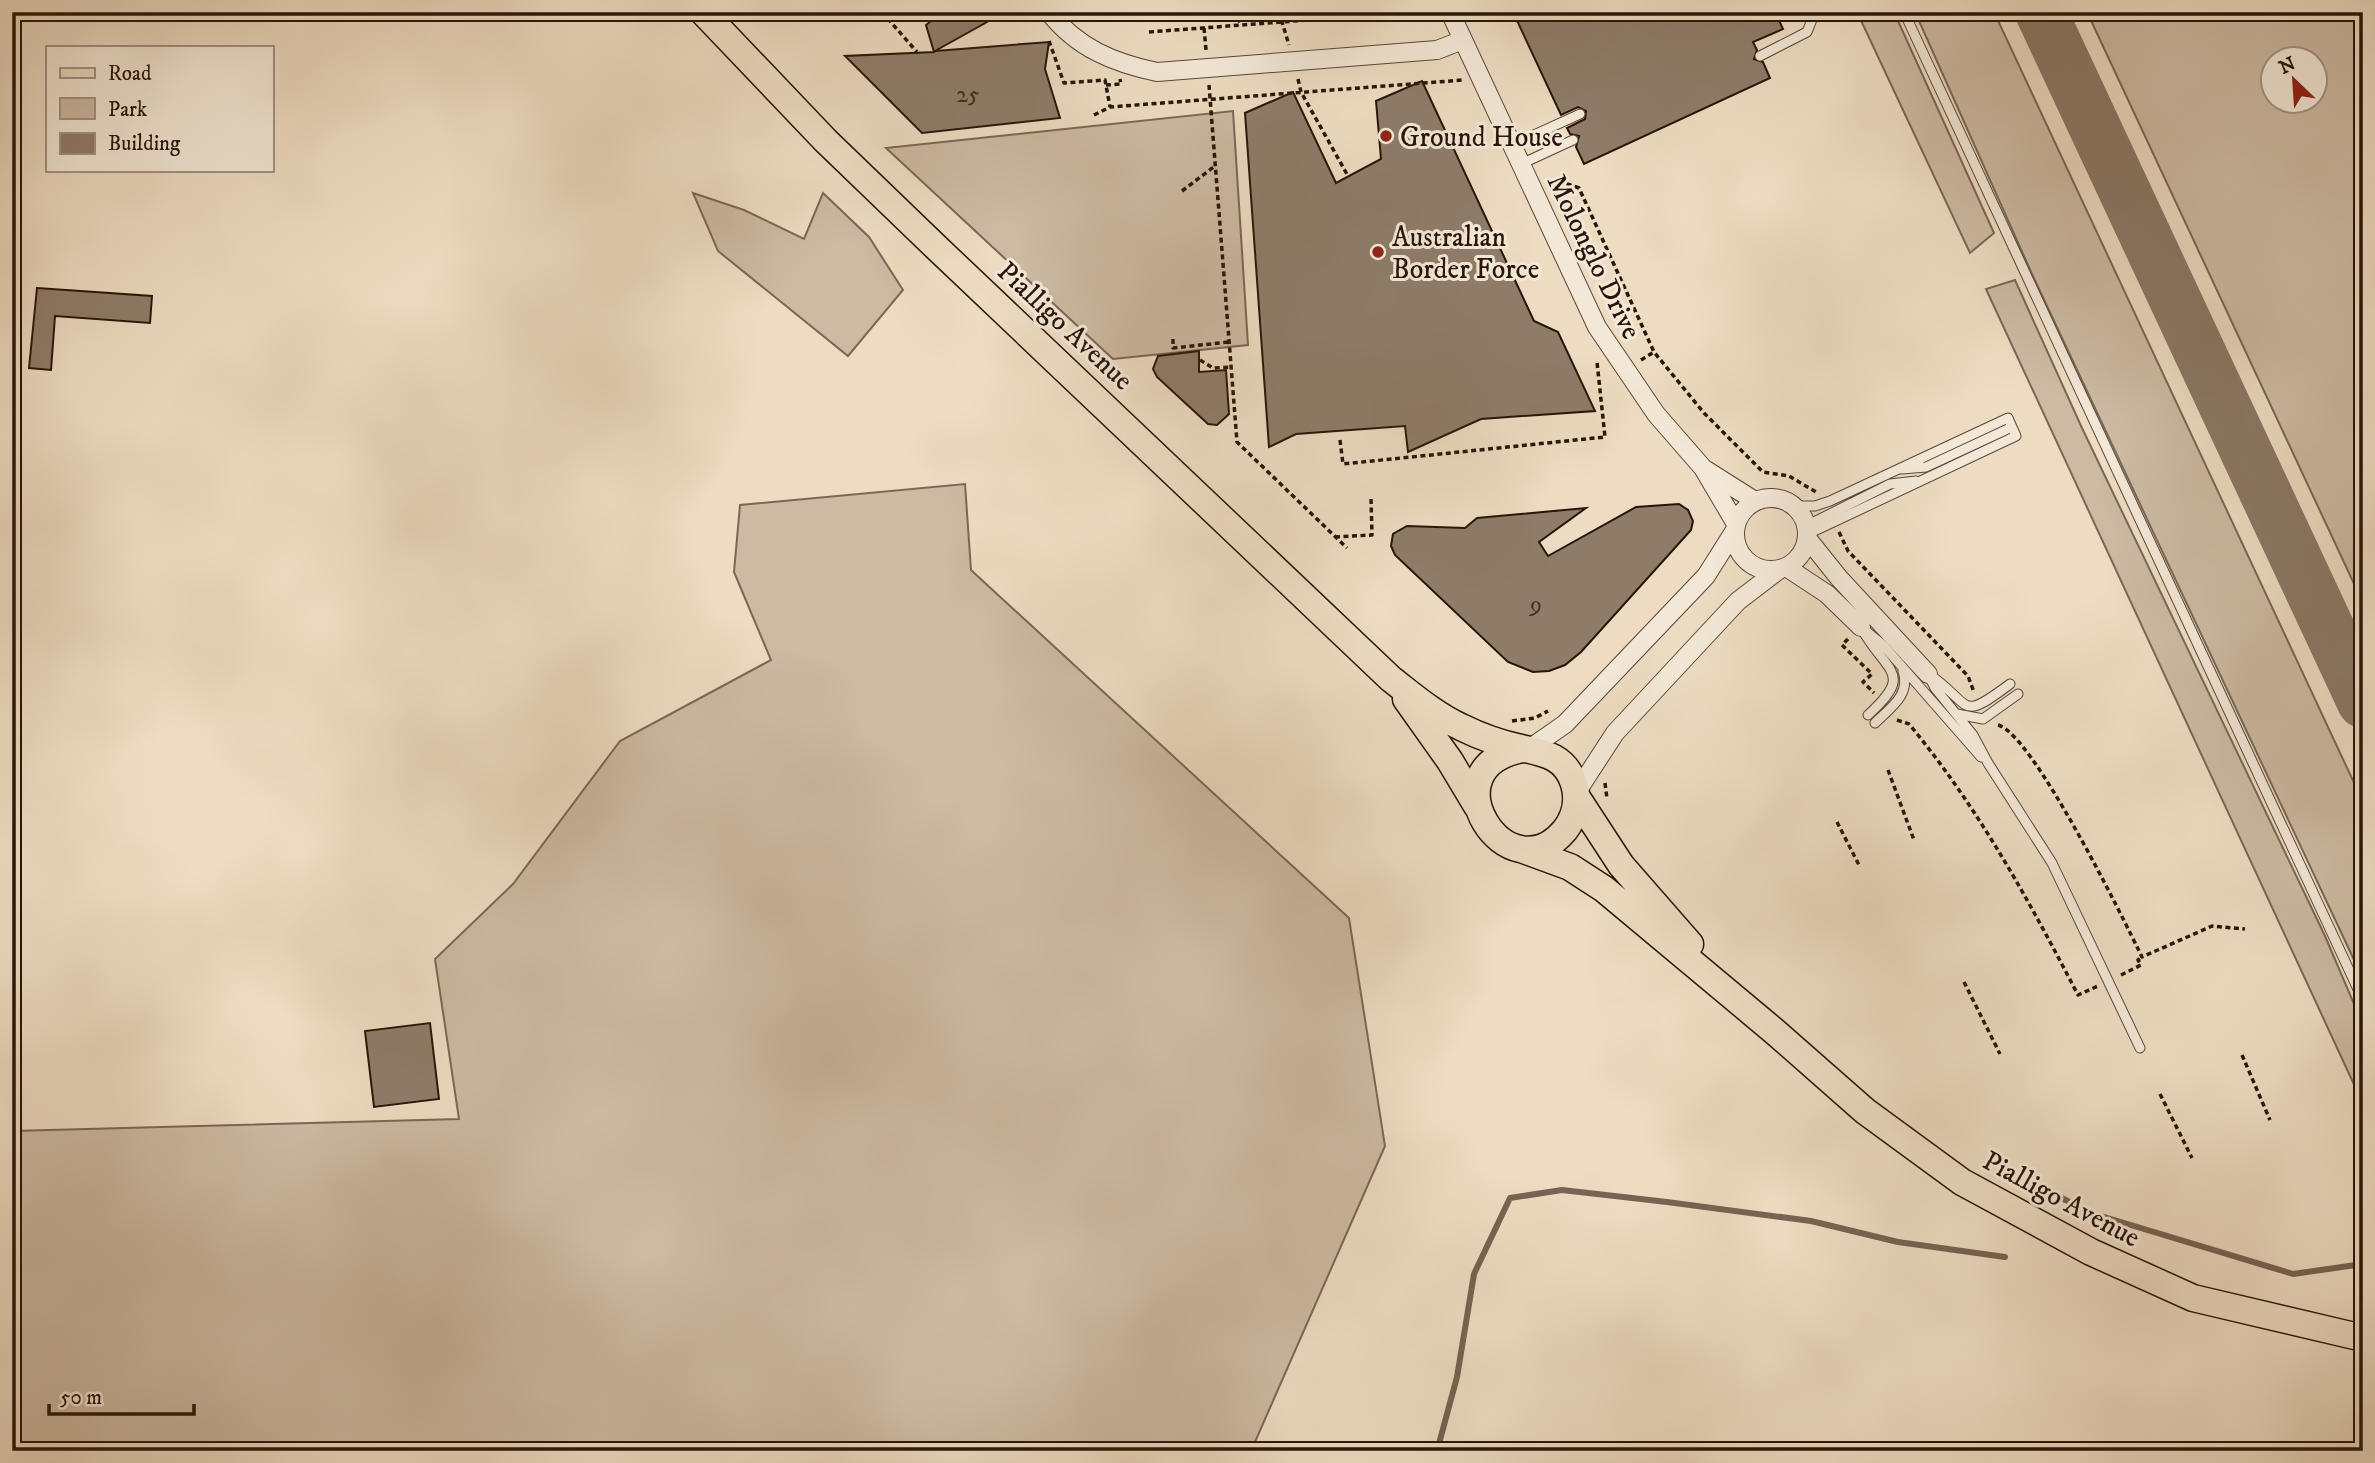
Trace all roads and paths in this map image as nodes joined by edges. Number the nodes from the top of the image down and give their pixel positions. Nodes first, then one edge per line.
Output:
1 (703, 12) edge
2 (882, 12) edge
3 (1231, 12) edge
4 (1279, 12) edge
5 (1414, 12) edge
6 (1450, 12) edge
7 (1815, 12) edge
8 (1904, 12) edge
9 (1046, 21) edge
10 (1283, 22) junction
11 (1242, 24) junction
12 (1204, 27) junction
13 (1149, 32) dead end
14 (1463, 40) junction
15 (917, 52) dead end
16 (1760, 56) dead end
17 (1208, 69) junction
18 (1465, 80) dead end
19 (1301, 92) junction
20 (1210, 99) junction
21 (1110, 107) junction
22 (1580, 114) dead end
23 (1094, 115) dead end
24 (1573, 140) dead end
25 (1512, 145) junction
26 (1521, 164) junction
27 (1215, 166) junction
28 (1348, 176) dead end
29 (1546, 182) dead end
30 (1182, 191) dead end
31 (1172, 339) dead end
32 (1230, 342) junction
33 (1200, 359) dead end
34 (1597, 362) dead end
35 (1231, 367) junction
36 (1340, 440) dead end
37 (1703, 468) junction
38 (1921, 481) junction
39 (1371, 498) dead end
40 (1755, 501) junction
41 (1825, 503) junction
42 (1794, 506) junction
43 (1834, 521) junction
44 (1736, 527) junction
45 (1807, 532) junction
46 (1335, 537) junction
47 (1347, 548) dead end
48 (1783, 568) junction
49 (1892, 595) junction
50 (1867, 621) junction
51 (1899, 663) junction
52 (1928, 674) junction
53 (1391, 679) junction
54 (2010, 684) dead end
55 (2018, 694) dead end
56 (1885, 706) junction
57 (1979, 706) junction
58 (1953, 711) junction
59 (1564, 712) junction
60 (1987, 717) junction
61 (1871, 719) dead end
62 (1499, 720) dead end
63 (1526, 749) junction
64 (1987, 763) junction
65 (1888, 770) dead end
66 (1576, 794) junction
67 (1477, 806) junction
68 (1837, 822) dead end
69 (1914, 840) dead end
70 (1517, 847) junction
71 (1859, 865) dead end
72 (2245, 929) dead end
73 (2142, 957) junction
74 (2110, 981) junction
75 (1964, 982) dead end
76 (2363, 1000) edge
77 (1774, 1031) junction
78 (2140, 1048) dead end
79 (2000, 1054) dead end
80 (2242, 1055) dead end
81 (2160, 1094) dead end
82 (2270, 1120) dead end
83 (2192, 1158) dead end
84 (2363, 1338) edge

1 - 53 main road, Pialligo Avenue
2 - 15 path
3 - 11 path
4 - 10 path
5 - 10 path
6 - 14 street, Molonglo Drive
7 - 16 lane
8 - 76 lane
9 - 17 street
9 - 21 path
10 - 11 path
11 - 12 path
12 - 13 path
12 - 17 path
14 - 17 street
14 - 25 street, Molonglo Drive
17 - 20 path
18 - 19 path
19 - 20 path
19 - 28 path
20 - 21 path
20 - 27 path
21 - 23 path
22 - 25 lane
24 - 26 lane
25 - 26 street, Molonglo Drive
26 - 37 street, Molonglo Drive
27 - 30 path
27 - 32 path
29 - 41 path
31 - 32 path
32 - 35 path
33 - 35 path
34 - 36 path
35 - 46 path
37 - 40 street, Molonglo Drive
37 - 44 street, Molonglo Drive
38 - 41 lane
38 - 43 lane
38 - 45 lane
39 - 46 path
40 - 42 street
40 - 44 street
41 - 42 lane
42 - 45 street
43 - 45 lane
43 - 49 path
44 - 48 street
44 - 59 street
45 - 48 street
45 - 50 street
46 - 47 path
48 - 50 street
48 - 66 street
49 - 50 path
49 - 57 path
50 - 51 lane
50 - 52 street
50 - 56 lane
50 - 56 path
51 - 56 lane
51 - 64 lane
52 - 57 lane
52 - 58 lane
53 - 63 main road, Pialligo Avenue
53 - 67 main road, Pialligo Avenue
54 - 57 lane
55 - 60 lane
56 - 61 lane
56 - 74 path
58 - 60 lane
58 - 64 lane
59 - 62 path
59 - 63 street
60 - 73 path
63 - 66 main road
63 - 67 main road
64 - 74 lane
65 - 69 path
66 - 70 main road
66 - 77 main road, Pialligo Avenue
67 - 70 main road
68 - 71 path
70 - 77 main road, Pialligo Avenue
72 - 73 path
73 - 74 path
74 - 78 lane
75 - 79 path
77 - 84 main road, Pialligo Avenue
80 - 82 path
81 - 83 path

